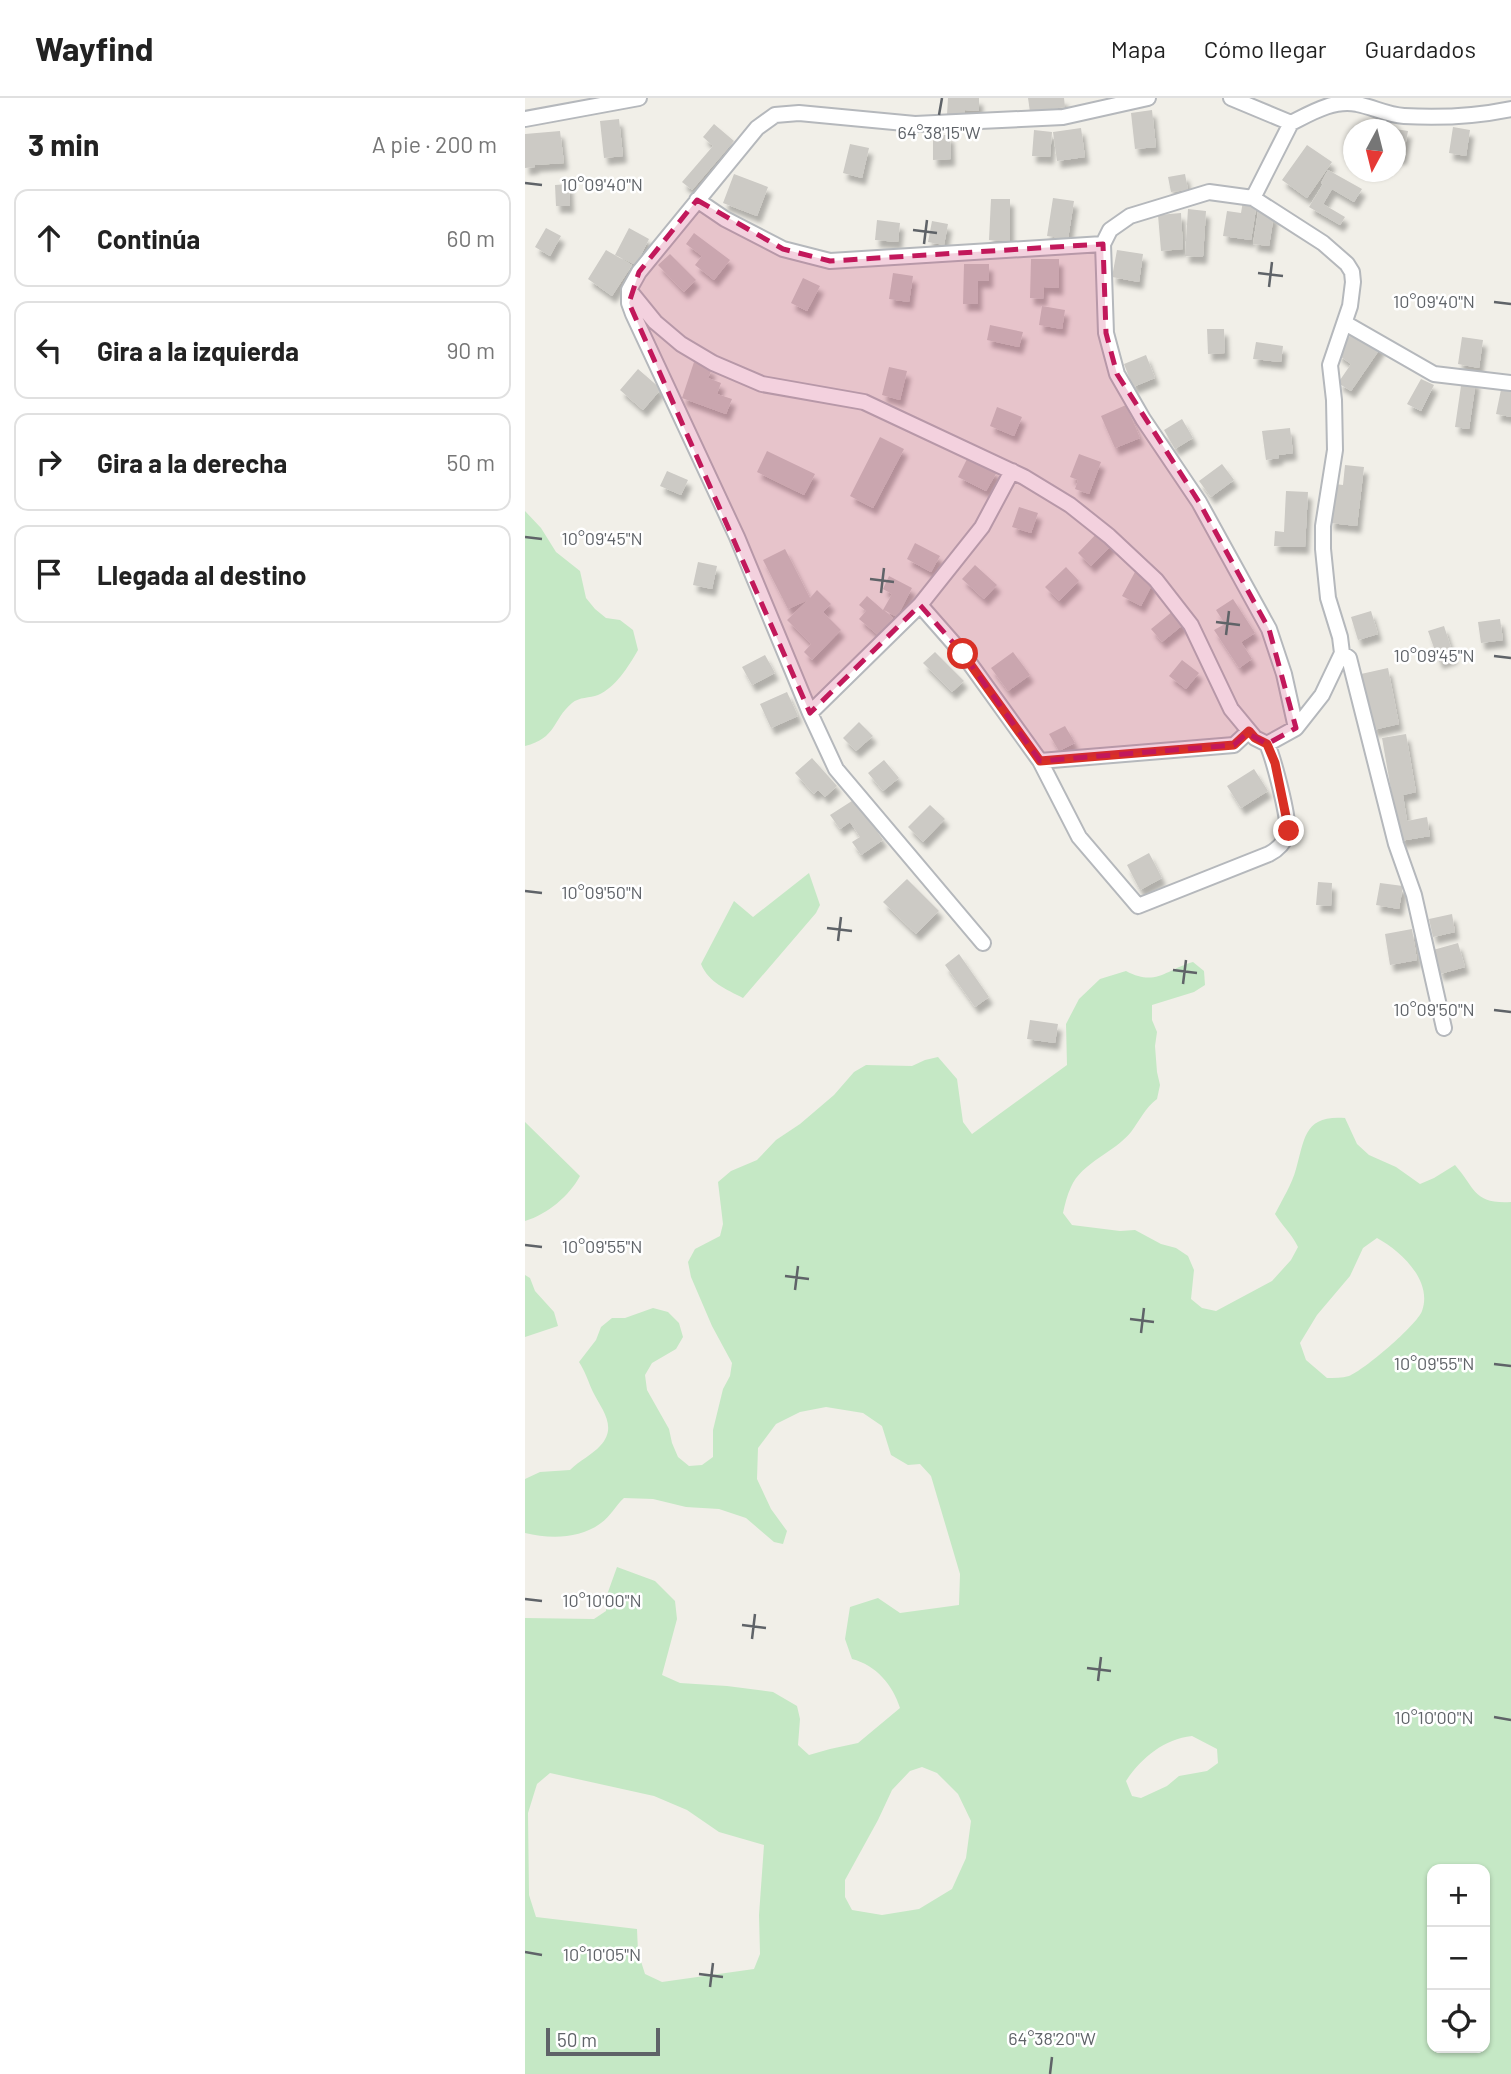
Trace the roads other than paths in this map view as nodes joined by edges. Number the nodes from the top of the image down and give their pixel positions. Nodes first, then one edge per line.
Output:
1 (639, 98) edge
2 (1148, 98) edge
3 (1231, 98) edge
4 (601, 101) edge
5 (1367, 102) edge
6 (1511, 109) edge
7 (525, 119) edge
8 (1291, 123) junction
9 (1253, 198) junction
10 (697, 200) junction
11 (1103, 244) junction
12 (629, 290) junction
13 (1345, 323) junction
14 (1511, 383) edge
15 (1012, 471) junction
16 (920, 605) junction
17 (1342, 653) junction
18 (810, 713) junction
19 (1296, 728) junction
20 (1249, 731) junction
21 (1267, 744) junction
22 (1040, 761) junction
23 (983, 943) dead end
24 (1444, 1028) dead end

1 - 4 street
2 - 10 street
3 - 8 street
4 - 7 street
5 - 6 street
5 - 8 street
8 - 9 street
9 - 11 street
9 - 13 street
10 - 11 street
10 - 12 street
11 - 19 street
12 - 15 street
12 - 18 street
13 - 14 street
13 - 17 street
15 - 16 street
15 - 20 street
16 - 18 street
16 - 22 street
17 - 19 street
17 - 24 street
18 - 23 street
19 - 21 street
20 - 21 street
20 - 22 street
21 - 22 street

